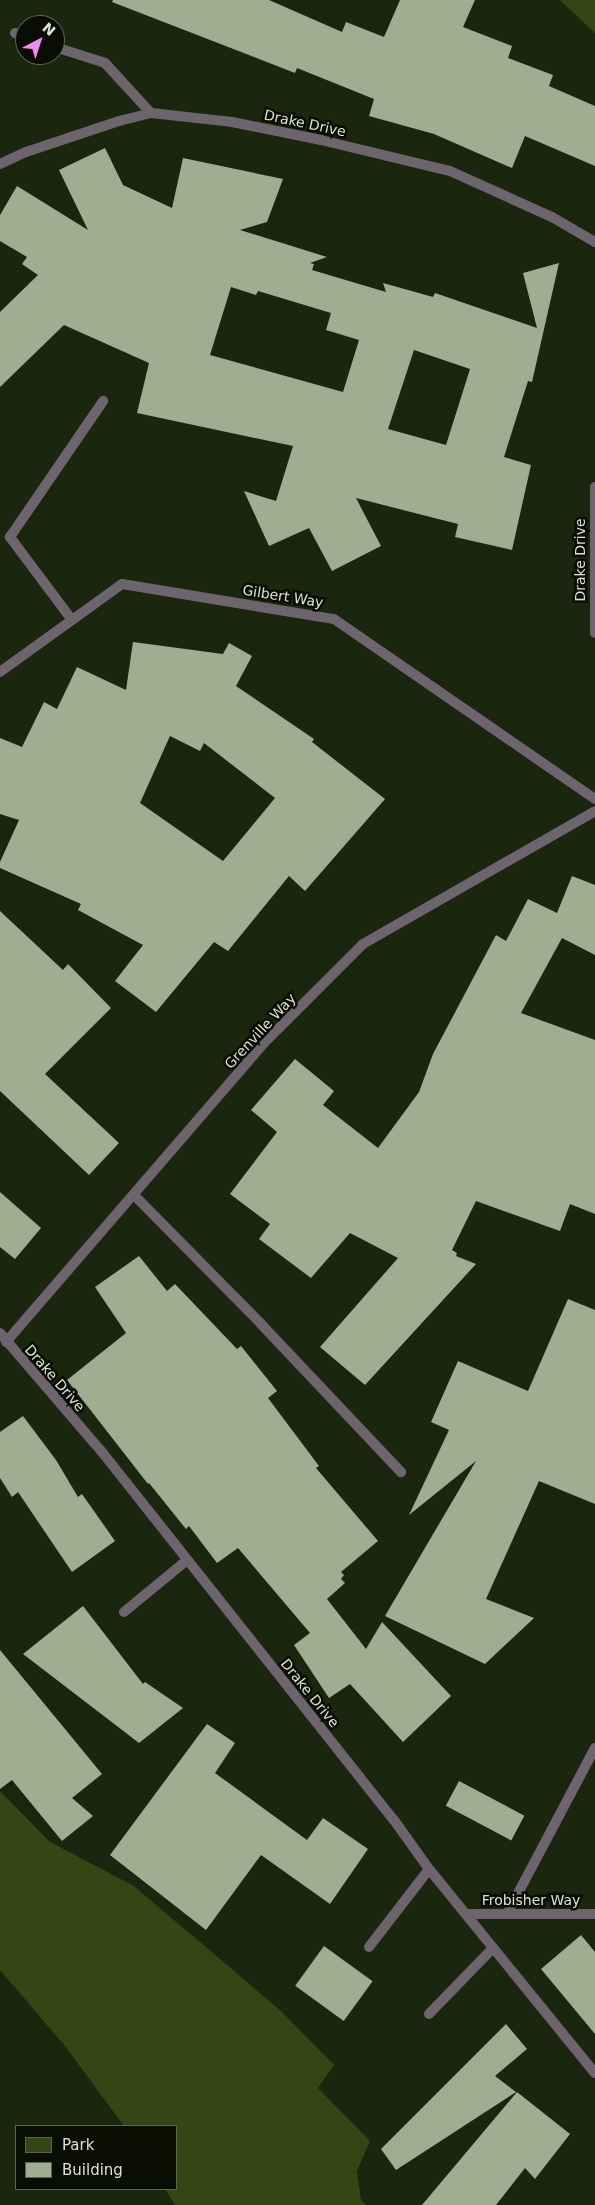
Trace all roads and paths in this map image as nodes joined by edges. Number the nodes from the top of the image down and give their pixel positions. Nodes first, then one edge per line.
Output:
1 (65, 50) edge
2 (151, 113) junction
3 (0, 164) edge
4 (595, 242) edge
5 (103, 401) dead end
6 (595, 487) edge
7 (72, 620) junction
8 (595, 632) edge
9 (0, 672) edge
10 (595, 799) edge
11 (595, 812) edge
12 (134, 1195) junction
13 (0, 1333) edge
14 (6, 1342) junction
15 (400, 1472) dead end
16 (186, 1561) junction
17 (124, 1612) dead end
18 (595, 1748) edge
19 (429, 1869) junction
20 (468, 1914) junction
21 (507, 1914) junction
22 (595, 1914) edge
23 (370, 1947) dead end
24 (493, 1948) junction
25 (429, 2014) dead end
26 (595, 2073) edge

1 - 2 lane
2 - 3 lane, Drake Drive
2 - 4 lane, Drake Drive
5 - 7 lane
6 - 8 lane, Drake Drive
7 - 9 lane, Gilbert Way
7 - 10 lane, Gilbert Way
11 - 12 lane, Grenville Way
12 - 14 lane, Grenville Way
12 - 15 lane
13 - 14 lane, Drake Drive
14 - 16 lane, Drake Drive
16 - 17 lane
16 - 19 lane, Drake Drive
18 - 21 lane
19 - 20 lane, Drake Drive
19 - 23 lane
20 - 21 lane, Frobisher Way
20 - 24 lane, Drake Drive
21 - 22 lane, Frobisher Way
24 - 25 lane
24 - 26 lane, Drake Drive

